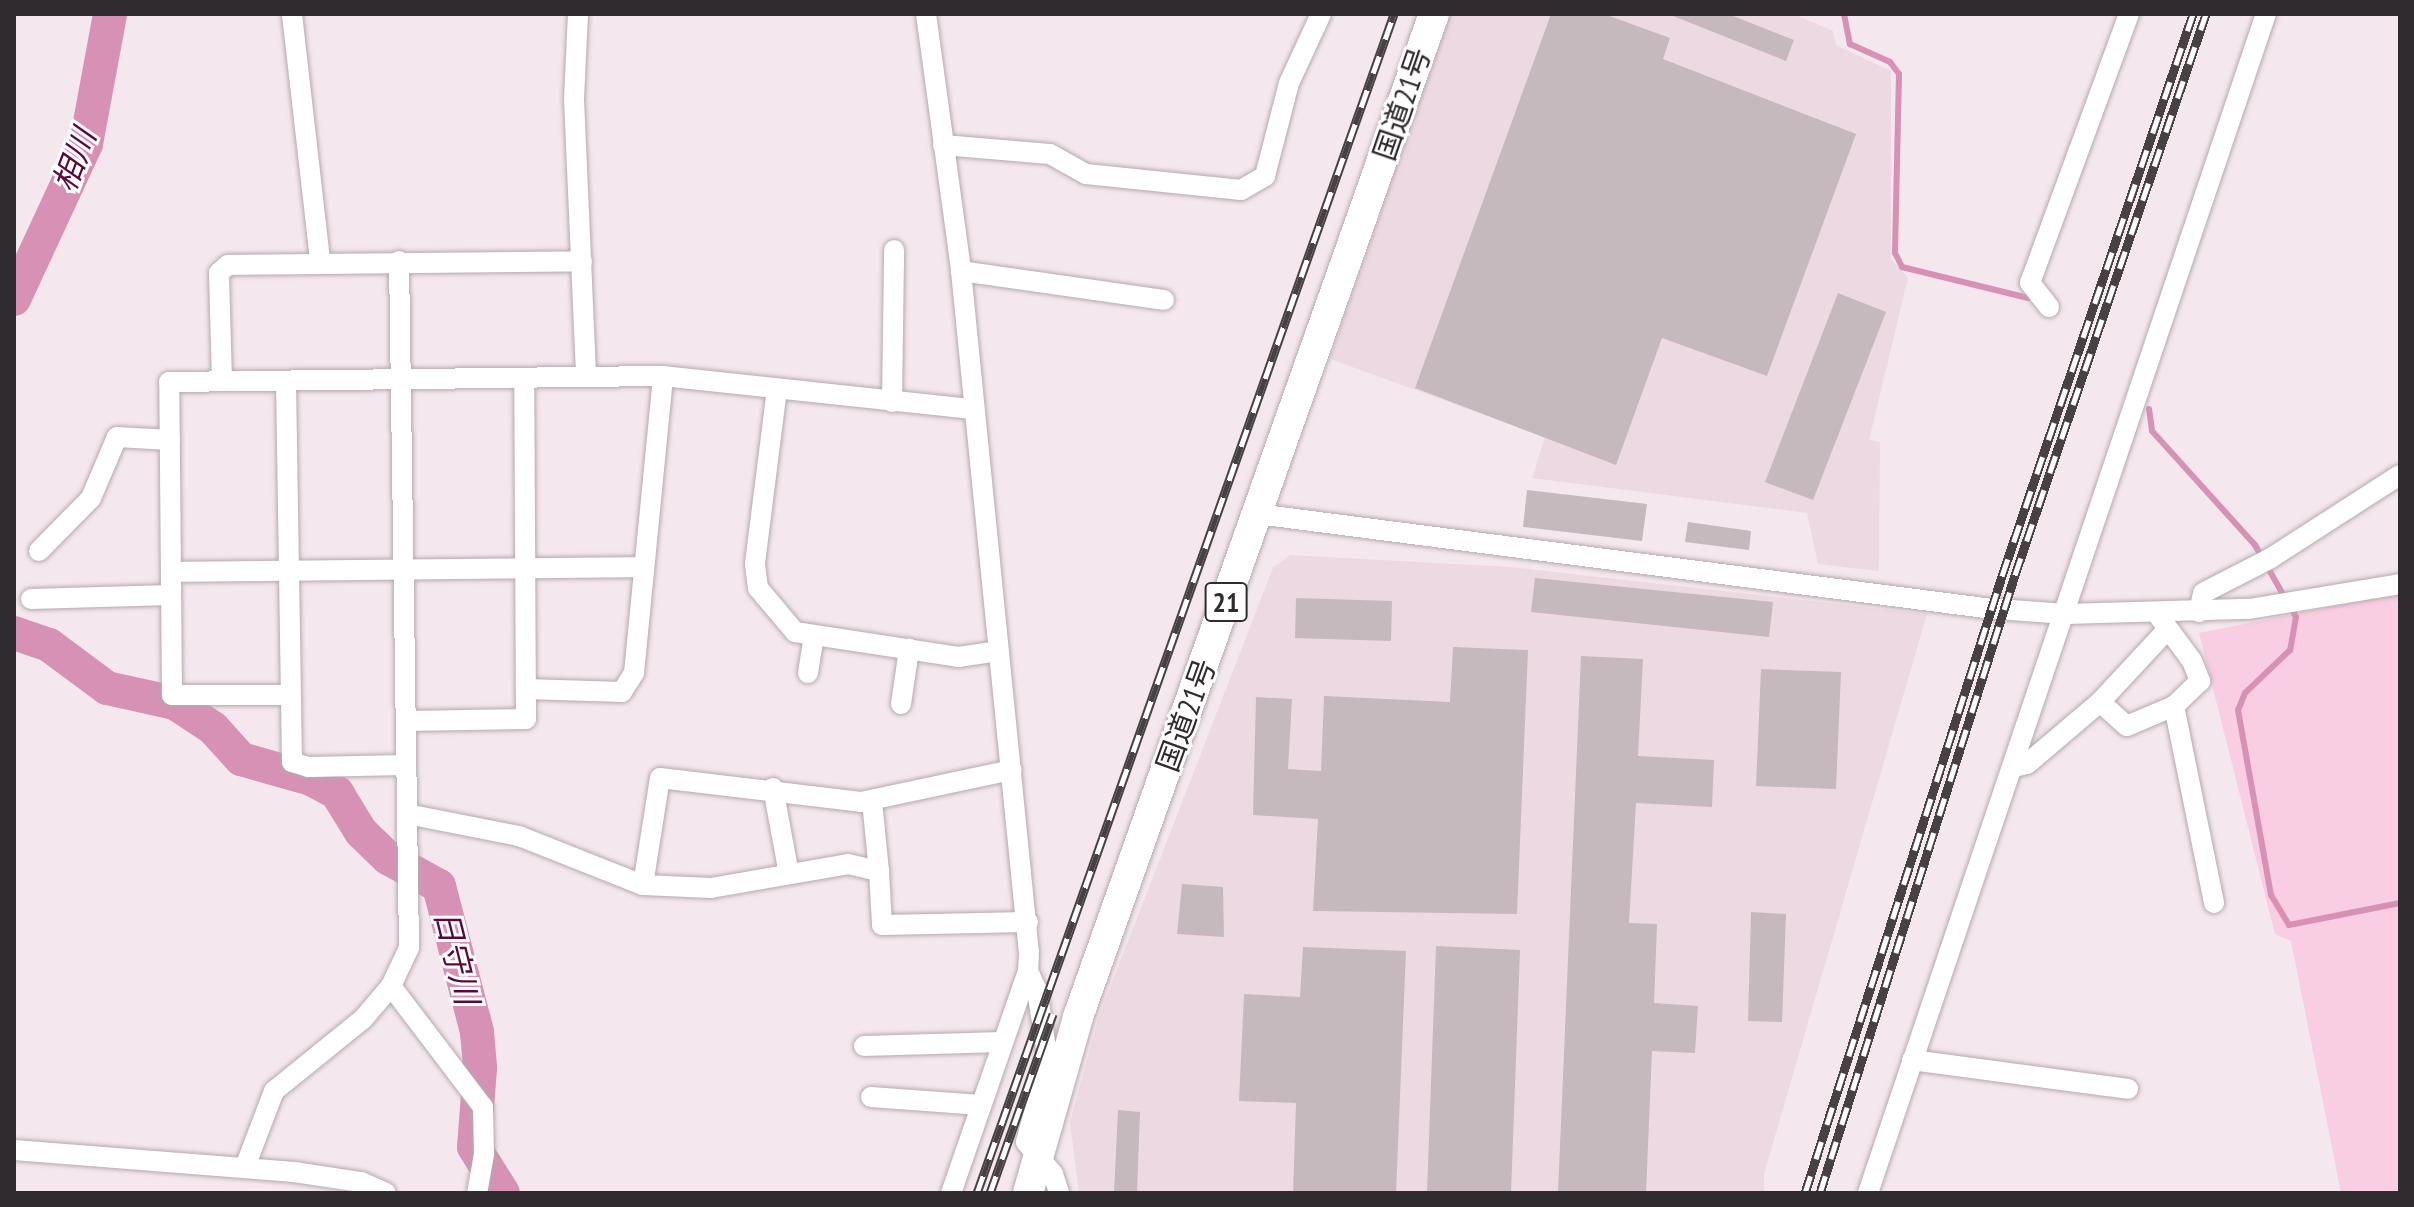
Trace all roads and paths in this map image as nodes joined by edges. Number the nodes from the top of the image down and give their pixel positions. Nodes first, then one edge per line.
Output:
1 (292, 14) edge
2 (578, 14) edge
3 (926, 14) edge
4 (1321, 14) edge
5 (1434, 14) edge
6 (2129, 14) edge
7 (2266, 14) edge
8 (943, 145) junction
9 (894, 250) dead end
10 (320, 261) junction
11 (399, 261) junction
12 (582, 261) junction
13 (961, 271) junction
14 (1164, 300) dead end
15 (2049, 307) dead end
16 (663, 376) junction
17 (586, 377) junction
18 (524, 378) junction
19 (401, 379) junction
20 (222, 381) junction
21 (286, 381) junction
22 (777, 389) junction
23 (892, 402) junction
24 (974, 409) junction
25 (170, 440) junction
26 (2400, 475) edge
27 (1257, 514) junction
28 (39, 551) dead end
29 (644, 567) junction
30 (525, 569) junction
31 (404, 570) junction
32 (289, 571) junction
33 (171, 572) junction
34 (2400, 584) edge
35 (171, 595) junction
36 (31, 599) dead end
37 (2199, 612) junction
38 (2065, 614) junction
39 (2162, 623) junction
40 (814, 635) junction
41 (909, 649) junction
42 (999, 651) junction
43 (808, 673) dead end
44 (526, 689) junction
45 (291, 695) junction
46 (2100, 702) junction
47 (901, 704) dead end
48 (2174, 706) junction
49 (406, 721) junction
50 (406, 765) junction
51 (2014, 767) junction
52 (1012, 770) junction
53 (773, 788) junction
54 (872, 801) junction
55 (407, 814) junction
56 (879, 871) junction
57 (789, 874) junction
58 (643, 885) junction
59 (2214, 903) dead end
60 (1028, 922) junction
61 (1028, 971) junction
62 (391, 986) junction
63 (1002, 1042) junction
64 (864, 1046) dead end
65 (1912, 1060) junction
66 (2128, 1089) dead end
67 (871, 1097) dead end
68 (981, 1105) junction
69 (14, 1150) edge
70 (1038, 1159) junction
71 (245, 1167) junction
72 (386, 1193) edge
73 (477, 1193) edge
74 (951, 1193) edge
75 (1028, 1193) edge
76 (1059, 1193) edge
77 (1868, 1193) edge

1 - 10 street
2 - 12 street
3 - 8 street
4 - 8 street
5 - 27 highway, 国道21号 / 21
6 - 15 street
7 - 38 street
8 - 13 street
9 - 23 street
10 - 11 street
10 - 20 street
11 - 12 street
11 - 19 street
12 - 17 street
13 - 14 street
13 - 24 street
16 - 17 street
16 - 22 street
16 - 29 street
17 - 18 street
18 - 19 street
18 - 30 street
19 - 21 street
19 - 31 street
20 - 21 street
20 - 25 street
21 - 32 street
22 - 23 street
22 - 40 street
23 - 24 street
24 - 42 street
25 - 28 street
25 - 33 street
26 - 37 street
27 - 38 street
27 - 70 highway, 国道21号 / 21
29 - 30 street
29 - 44 street
30 - 31 street
30 - 44 street
31 - 32 street
31 - 49 street
32 - 33 street
32 - 45 street
33 - 35 street
34 - 37 street
35 - 36 street
35 - 45 street
37 - 39 street
38 - 39 street
38 - 51 street
39 - 46 street
39 - 48 street
40 - 41 street
40 - 43 street
41 - 42 street
41 - 47 street
42 - 52 street
44 - 49 street
45 - 50 street
46 - 48 street
46 - 51 street
48 - 59 street
49 - 50 street
50 - 55 street
51 - 65 street
52 - 54 street
52 - 60 street
53 - 54 street
53 - 57 street
53 - 58 street
54 - 56 street
55 - 58 street
55 - 62 street
56 - 57 street
56 - 60 street
57 - 58 street
60 - 61 street
61 - 63 street
61 - 70 street
62 - 71 street
62 - 73 street
63 - 64 street
63 - 68 street
65 - 66 street
65 - 77 street
67 - 68 street
68 - 74 street
69 - 71 street
70 - 75 highway, 国道21号 / 21
70 - 76 street
71 - 72 street

